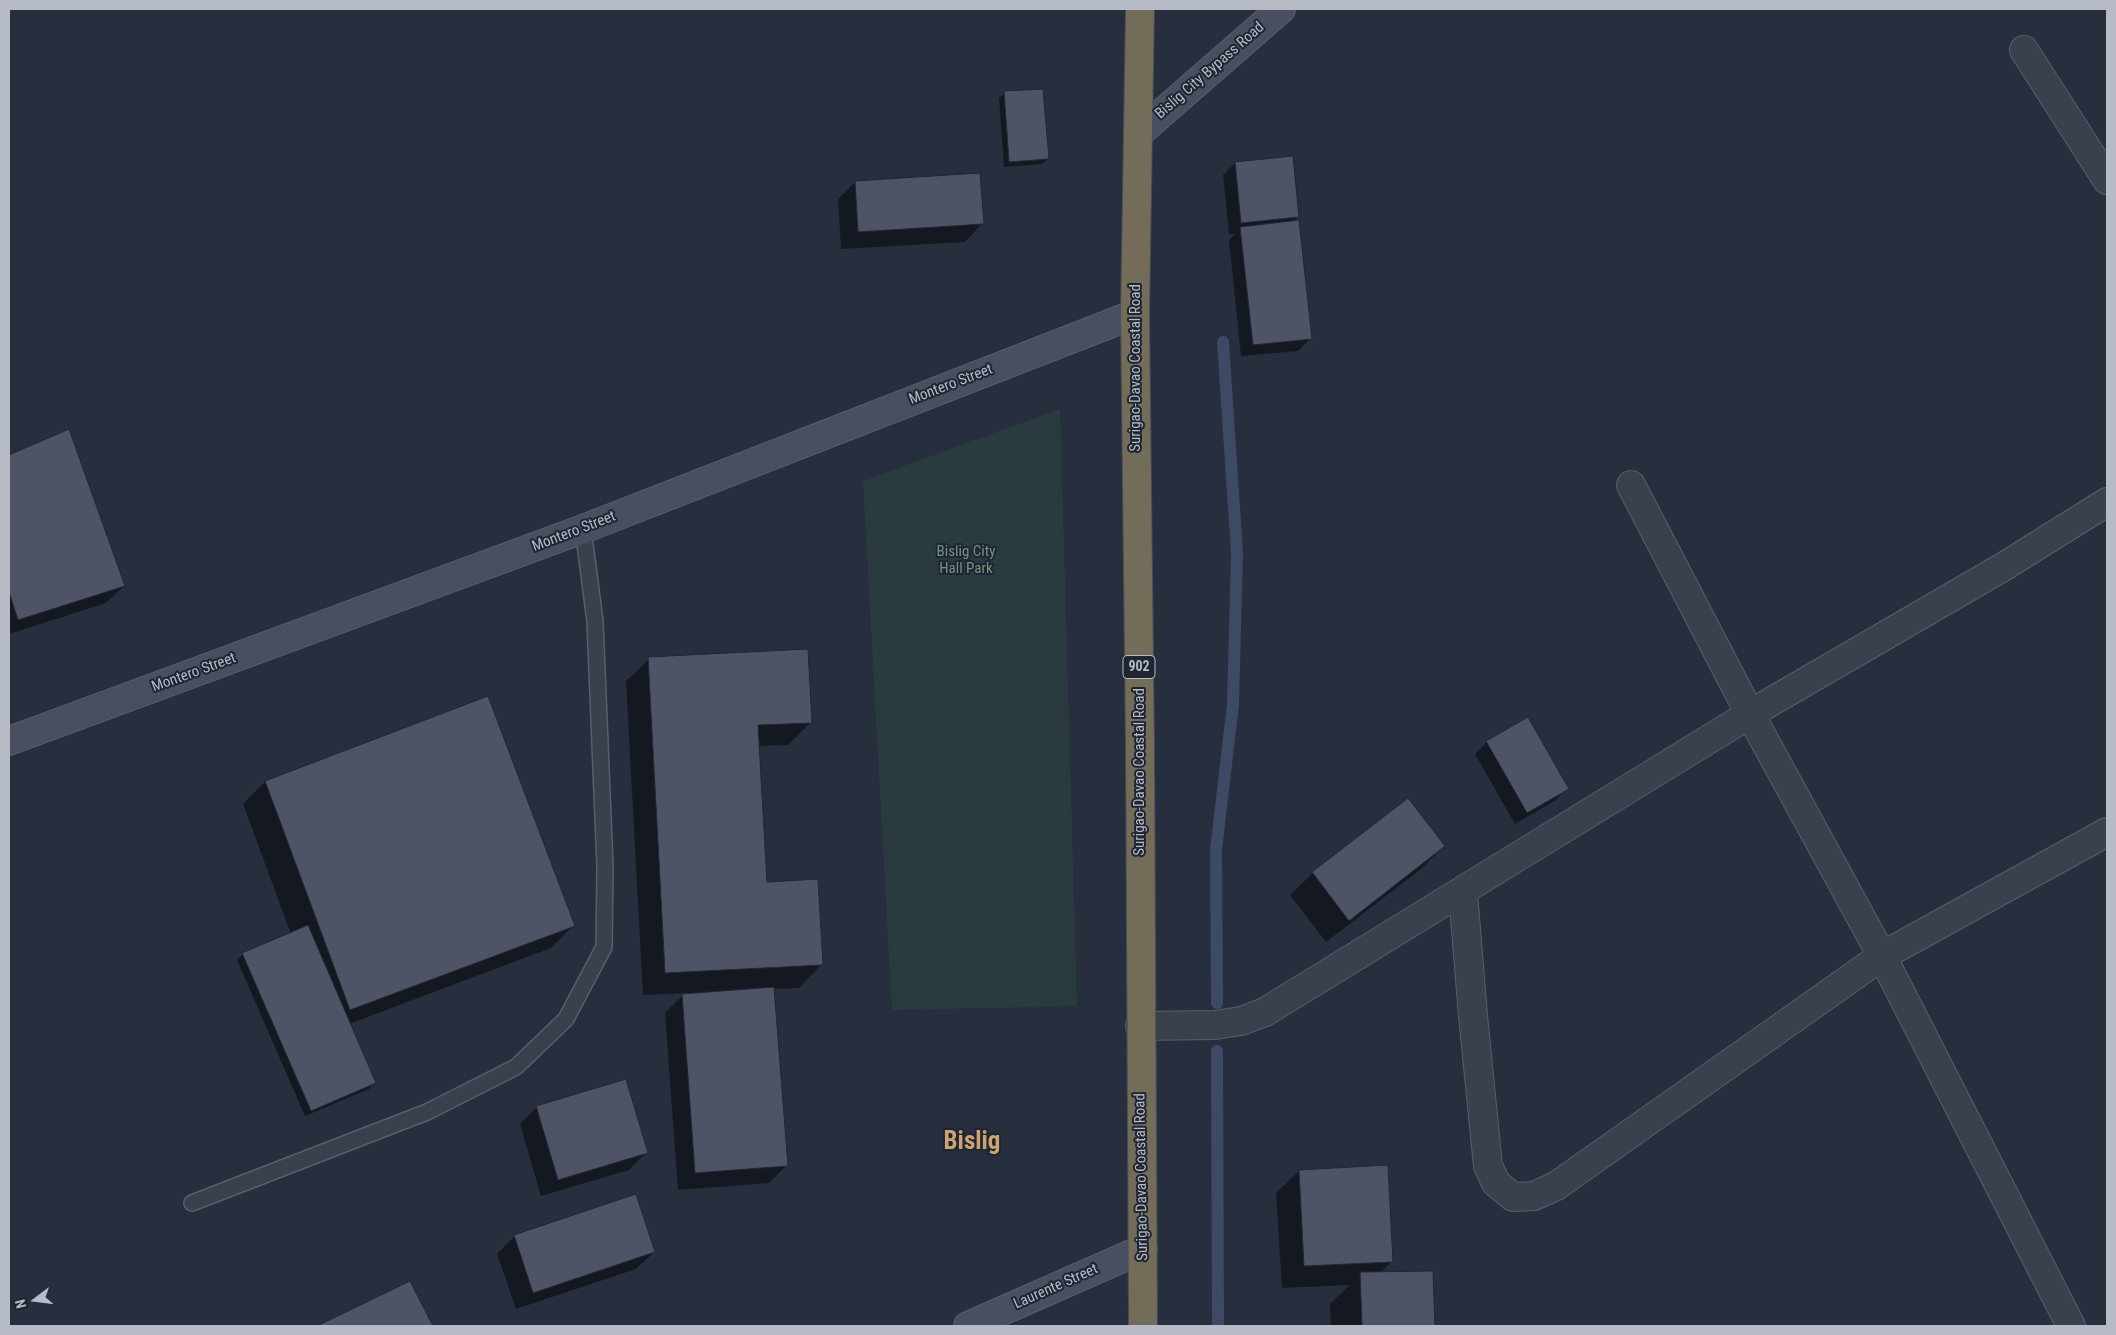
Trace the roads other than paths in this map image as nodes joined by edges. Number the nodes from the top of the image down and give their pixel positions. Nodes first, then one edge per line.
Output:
1 (1140, 9) edge
2 (1281, 9) edge
3 (2024, 50) dead end
4 (1139, 133) junction
5 (2107, 180) edge
6 (1135, 314) junction
7 (1631, 485) dead end
8 (2107, 502) edge
9 (583, 529) junction
10 (1750, 714) junction
11 (9, 741) edge
12 (2107, 832) edge
13 (1463, 892) junction
14 (1882, 956) junction
15 (1140, 1026) junction
16 (192, 1204) dead end
17 (1143, 1249) junction
18 (968, 1326) edge
19 (1142, 1326) edge
20 (2071, 1326) edge

1 - 4 highway, Surigao-Davao Coastal Road / 902
2 - 4 street, Bislig City Bypass Road
3 - 5 street
4 - 6 highway, Surigao-Davao Coastal Road / 902
6 - 9 street, Montero Street
6 - 15 highway, Surigao-Davao Coastal Road / 902
7 - 10 street
8 - 10 street
9 - 11 street, Montero Street
9 - 16 lane
10 - 13 street
10 - 14 street
12 - 14 street
13 - 14 street
13 - 15 street
14 - 20 street
15 - 17 highway, Surigao-Davao Coastal Road / 902
17 - 18 street, Laurente Street
17 - 19 highway, Surigao-Davao Coastal Road / 902

